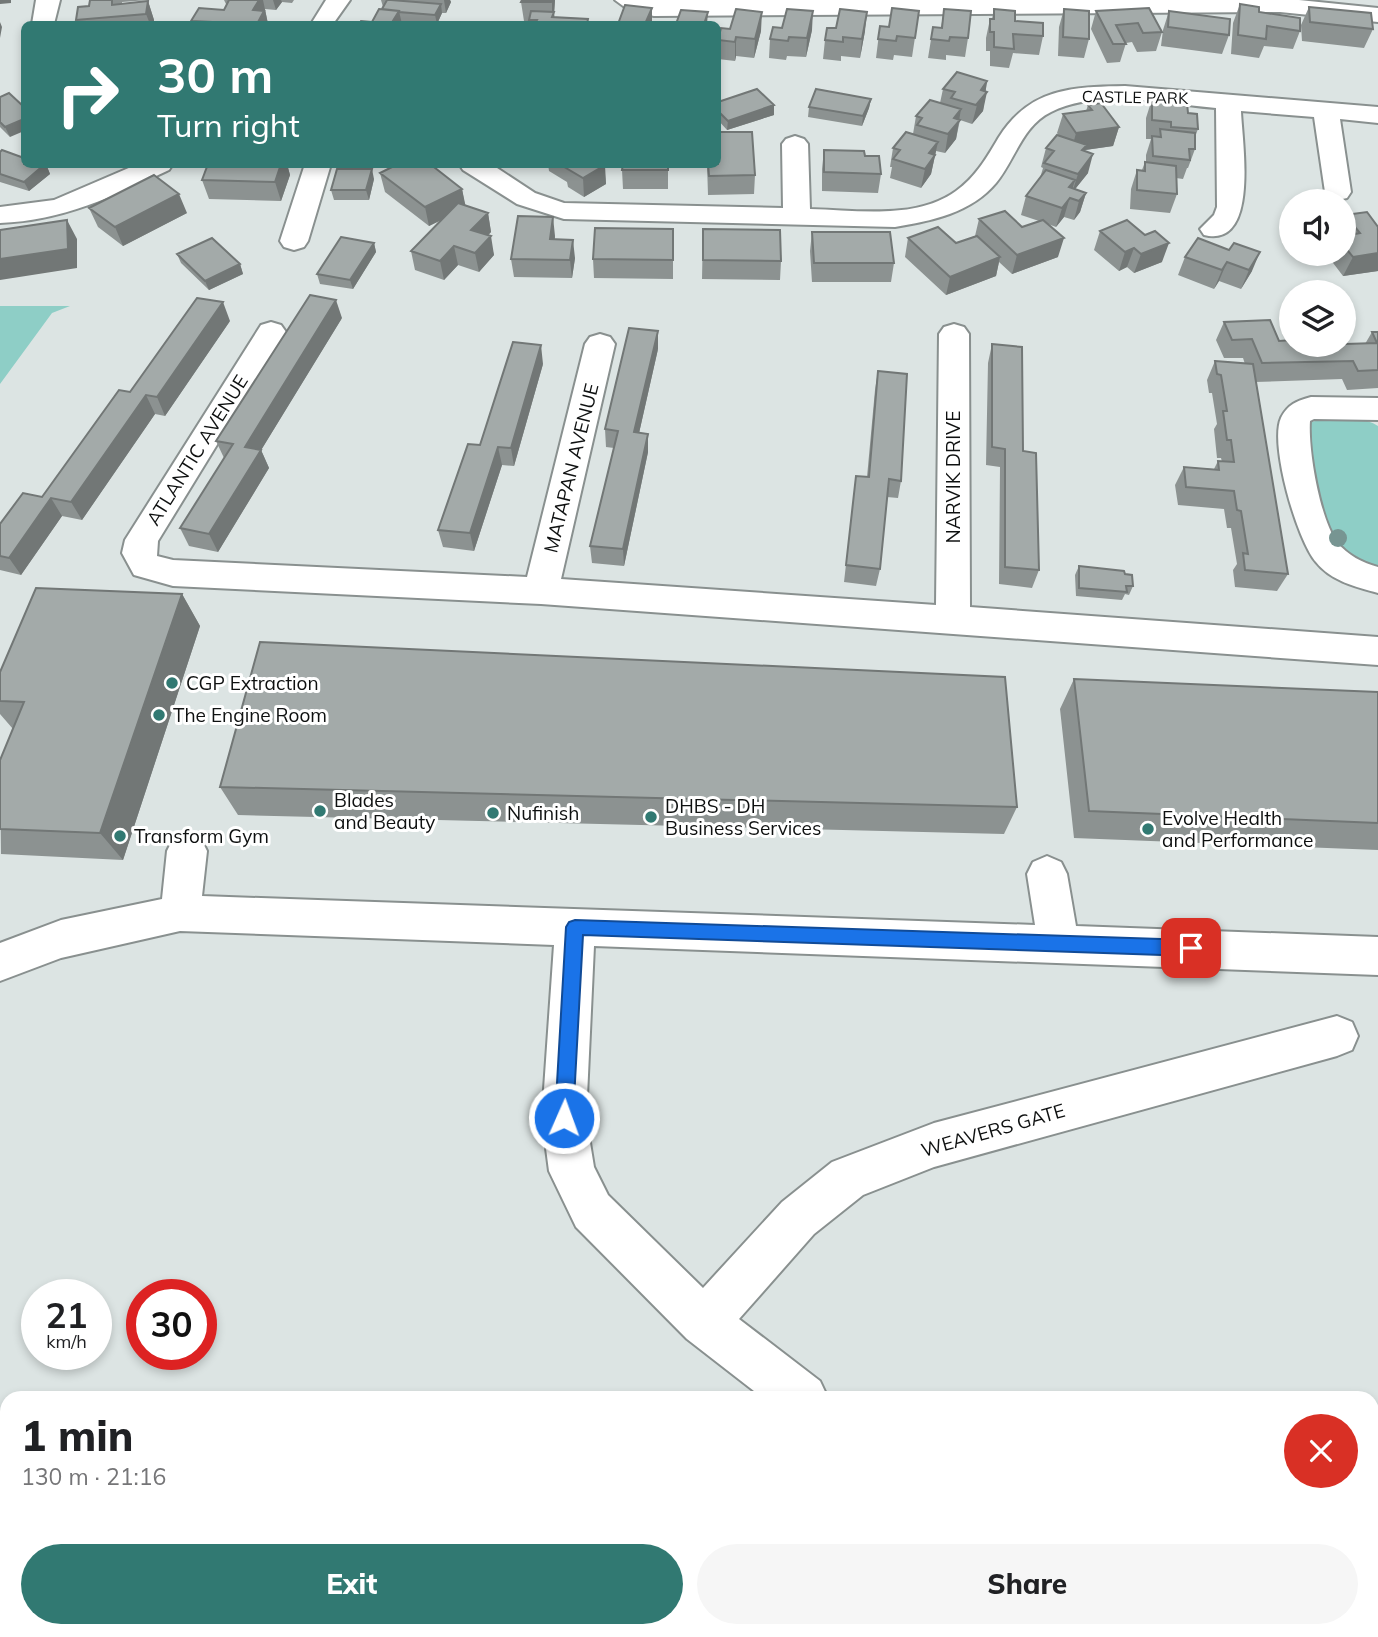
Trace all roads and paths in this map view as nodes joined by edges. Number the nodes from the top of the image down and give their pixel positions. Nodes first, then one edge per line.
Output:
1 (48, 0) edge
2 (338, 0) edge
3 (627, 0) edge
4 (1263, 2) edge
5 (1378, 15) edge
6 (44, 21) edge
7 (324, 21) edge
8 (1228, 100) junction
9 (1326, 110) junction
10 (1378, 115) edge
11 (795, 144) dead end
12 (151, 168) edge
13 (317, 168) edge
14 (494, 168) edge
15 (1338, 189) edge
16 (0, 215) edge
17 (797, 217) junction
18 (1214, 229) dead end
19 (294, 241) dead end
20 (271, 332) dead end
21 (954, 334) dead end
22 (600, 344) dead end
23 (1378, 409) edge
24 (1378, 580) edge
25 (541, 591) junction
26 (953, 620) junction
27 (1378, 651) edge
28 (187, 851) dead end
29 (1047, 874) dead end
30 (180, 913) junction
31 (575, 927) junction
32 (1058, 943) junction
33 (1378, 956) edge
34 (0, 962) edge
35 (1337, 1036) dead end
36 (704, 1322) junction
37 (794, 1391) edge

1 - 6 street
2 - 7 street
3 - 4 street
4 - 5 street
8 - 9 street, CASTLE PARK
8 - 17 street, CASTLE PARK
8 - 18 street
9 - 10 street, CASTLE PARK
9 - 15 street
11 - 17 street
12 - 16 street
13 - 19 street
14 - 17 street, CASTLE PARK
20 - 25 street, ATLANTIC AVENUE
21 - 26 street, NARVIK DRIVE
22 - 25 street, MATAPAN AVENUE
23 - 24 street
25 - 26 street
26 - 27 street
28 - 30 street
29 - 32 street
30 - 31 street
30 - 34 street
31 - 32 street
31 - 36 street
32 - 33 street
35 - 36 street, WEAVERS GATE
36 - 37 street

